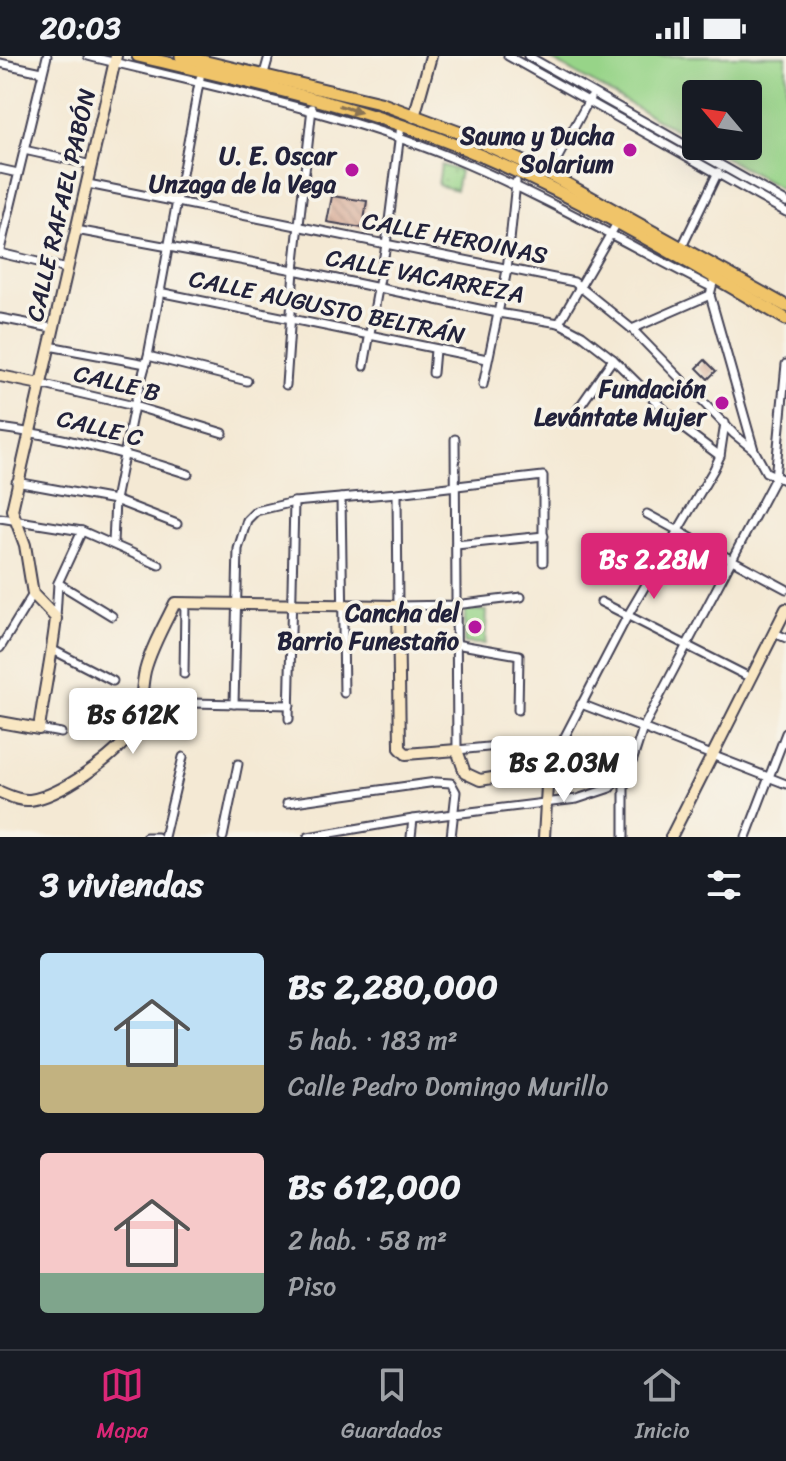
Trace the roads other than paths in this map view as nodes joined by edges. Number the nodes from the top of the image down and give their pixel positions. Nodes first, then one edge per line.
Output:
1 (47, 56) edge
2 (88, 56) edge
3 (138, 56) edge
4 (181, 56) edge
5 (269, 56) edge
6 (431, 56) edge
7 (508, 56) edge
8 (528, 56) edge
9 (115, 59) edge
10 (0, 63) edge
11 (42, 72) junction
12 (200, 76) junction
13 (263, 77) junction
14 (591, 97) junction
15 (313, 104) junction
16 (414, 117) junction
17 (401, 125) junction
18 (397, 138) junction
19 (24, 150) junction
20 (720, 164) junction
21 (92, 165) junction
22 (0, 169) edge
23 (518, 172) junction
24 (18, 173) junction
25 (549, 174) junction
26 (717, 174) junction
27 (88, 184) junction
28 (515, 185) junction
29 (175, 201) junction
30 (786, 202) edge
31 (786, 212) edge
32 (617, 223) junction
33 (299, 227) junction
34 (76, 230) junction
35 (611, 236) junction
36 (386, 245) junction
37 (168, 248) junction
38 (0, 252) edge
39 (680, 252) junction
40 (67, 269) junction
41 (294, 270) junction
42 (507, 270) junction
43 (582, 287) junction
44 (712, 287) junction
45 (379, 289) junction
46 (159, 292) junction
47 (786, 306) edge
48 (498, 313) junction
49 (0, 318) edge
50 (786, 319) edge
51 (290, 320) junction
52 (559, 323) junction
53 (52, 328) junction
54 (632, 329) junction
55 (371, 337) junction
56 (49, 346) junction
57 (435, 350) junction
58 (487, 359) junction
59 (613, 359) junction
60 (147, 360) junction
61 (786, 364) edge
62 (364, 366) dead end
63 (433, 373) dead end
64 (0, 376) edge
65 (247, 381) dead end
66 (40, 384) junction
67 (286, 385) dead end
68 (483, 385) dead end
69 (134, 406) junction
70 (569, 422) dead end
71 (725, 423) junction
72 (0, 428) edge
73 (29, 431) junction
74 (223, 433) dead end
75 (455, 439) dead end
76 (754, 450) junction
77 (125, 454) junction
78 (720, 456) junction
79 (188, 474) dead end
80 (775, 478) junction
81 (786, 481) edge
82 (16, 482) junction
83 (455, 487) junction
84 (397, 493) junction
85 (341, 498) junction
86 (115, 500) junction
87 (294, 502) junction
88 (647, 514) dead end
89 (0, 518) edge
90 (17, 522) junction
91 (177, 524) dead end
92 (678, 530) junction
93 (82, 531) junction
94 (544, 536) junction
95 (113, 543) junction
96 (456, 545) junction
97 (732, 559) junction
98 (543, 562) dead end
99 (159, 565) dead end
100 (58, 583) junction
101 (786, 589) edge
102 (33, 594) junction
103 (521, 597) dead end
104 (601, 602) dead end
105 (185, 603) junction
106 (238, 605) junction
107 (291, 605) junction
108 (343, 605) junction
109 (455, 605) junction
110 (398, 606) junction
111 (786, 609) edge
112 (628, 615) junction
113 (112, 616) dead end
114 (56, 618) junction
115 (774, 633) junction
116 (786, 638) edge
117 (455, 644) junction
118 (686, 645) junction
119 (0, 648) edge
120 (53, 650) junction
121 (184, 674) dead end
122 (751, 678) junction
123 (113, 681) dead end
124 (344, 693) dead end
125 (142, 702) junction
126 (234, 704) junction
127 (581, 704) junction
128 (290, 705) junction
129 (518, 710) dead end
130 (289, 719) dead end
131 (0, 724) edge
132 (643, 728) junction
133 (39, 729) junction
134 (61, 733) dead end
135 (786, 733) edge
136 (498, 746) dead end
137 (457, 750) junction
138 (633, 753) junction
139 (712, 755) junction
140 (183, 757) dead end
141 (238, 764) dead end
142 (548, 769) junction
143 (769, 777) junction
144 (786, 784) edge
145 (0, 792) edge
146 (287, 803) dead end
147 (547, 803) junction
148 (454, 815) junction
149 (413, 819) junction
150 (146, 837) edge
151 (157, 837) edge
152 (164, 837) edge
153 (223, 837) edge
154 (308, 837) edge
155 (411, 837) edge
156 (451, 837) edge
157 (544, 837) edge
158 (624, 837) edge
159 (671, 837) edge
160 (746, 837) edge

1 - 11 street
2 - 9 street
3 - 12 main road
4 - 13 main road
5 - 13 street
6 - 16 street
7 - 14 street
8 - 14 street
9 - 12 street
9 - 21 street, CALLE RAFAEL PABÓN
10 - 11 street
11 - 19 street
12 - 15 main road
12 - 29 street
13 - 16 main road
14 - 20 street
14 - 25 street
14 - 26 street
15 -> 17 main road
15 - 18 street
15 - 33 street
16 - 25 main road
17 - 18 street
17 - 23 main road
18 - 28 street
18 - 36 street
19 - 21 street
19 - 24 street
20 - 26 street
20 - 30 street
21 - 27 street, CALLE RAFAEL PABÓN
22 - 24 street
23 - 28 street
23 - 32 main road
24 - 38 street
25 - 39 main road
26 - 31 street
26 - 39 street
27 - 29 street, CALLE HEROINAS
27 - 34 street, CALLE RAFAEL PABÓN
28 - 35 street
28 - 42 street
29 - 33 street, CALLE HEROINAS
29 - 37 street
32 - 35 street
32 - 39 main road
33 - 36 street, CALLE HEROINAS
33 - 41 street
34 - 37 street, CALLE VACARREZA
34 - 40 street, CALLE RAFAEL PABÓN
35 - 43 street
35 - 44 street
36 - 42 street, CALLE HEROINAS
36 - 45 street
37 - 41 street, CALLE VACARREZA
37 - 46 street
38 - 40 street
39 - 44 main road
39 - 47 main road
40 - 53 street, CALLE RAFAEL PABÓN
41 - 45 street, CALLE VACARREZA
41 - 51 street
42 - 43 street, CALLE HEROINAS
42 - 48 street
43 - 52 street
43 - 54 street, CALLE HEROINAS
44 - 50 main road
44 - 54 street
44 - 76 street
45 - 48 street, CALLE VACARREZA
45 - 55 street
46 - 51 street, CALLE AUGUSTO BELTRÁN
46 - 60 street
48 - 52 street, CALLE VACARREZA
48 - 58 street
49 - 53 street
51 - 55 street, CALLE AUGUSTO BELTRÁN
51 - 67 street
52 - 59 street, CALLE VACARREZA
53 - 56 street, CALLE RAFAEL PABÓN
54 - 71 street, CALLE HEROINAS
55 - 57 street, CALLE AUGUSTO BELTRÁN
55 - 62 street
56 - 60 street
56 - 66 street, CALLE RAFAEL PABÓN
57 - 58 street, CALLE AUGUSTO BELTRÁN
57 - 63 street
58 - 68 street
59 - 70 street
59 - 78 street, CALLE VACARREZA
60 - 65 street
60 - 69 street
61 - 80 street
64 - 66 street, CALLE B
66 - 69 street, CALLE B
66 - 73 street, CALLE RAFAEL PABÓN
69 - 74 street, CALLE B
69 - 77 street
71 - 76 street, CALLE HEROINAS
71 - 78 street
72 - 73 street, CALLE C
73 - 77 street, CALLE C
73 - 82 street, CALLE RAFAEL PABÓN
75 - 83 street
76 - 80 street
77 - 79 street, CALLE C
77 - 86 street
78 - 92 street
80 - 81 street
80 - 97 street
82 - 86 street
82 - 90 street, CALLE RAFAEL PABÓN
83 - 84 street
83 - 94 street
83 - 96 street
84 - 85 street
84 - 110 street
85 - 87 street
85 - 108 street
86 - 91 street
86 - 95 street
87 - 106 street
87 - 107 street
88 - 92 street
89 - 90 street
90 - 93 street
90 - 102 street, CALLE RAFAEL PABÓN
92 - 97 street
92 - 112 street
93 - 95 street
93 - 100 street
94 - 96 street
94 - 98 street
95 - 99 street
96 - 109 street
97 - 101 street
97 - 118 street
100 - 113 street
100 - 114 street
102 - 114 street
102 - 119 street
103 - 109 street
104 - 112 street
105 - 106 street
105 - 121 street
105 - 125 street
106 - 107 street
106 - 126 street
107 - 108 street
107 - 128 street
108 - 110 street
108 - 124 street
109 - 110 street
109 - 117 street
110 - 137 street
111 - 115 street
112 - 118 street
112 - 127 street
114 - 120 street
115 - 116 street
115 - 122 street
117 - 129 street
117 - 137 street
118 - 122 street
118 - 132 street
120 - 123 street
120 - 133 street
122 - 139 street
125 - 126 street
125 - 145 street
126 - 128 street
127 - 132 street
127 - 142 street
128 - 130 street
131 - 133 street
132 - 138 street
132 - 139 street
133 - 134 street
135 - 143 street
136 - 137 street
137 - 142 street
138 - 147 street
138 - 158 street
139 - 143 street
139 - 159 street
140 - 152 street
141 - 153 street
142 - 147 street
143 - 144 street
143 - 160 street
146 - 148 street
147 - 148 street
147 - 157 street
148 - 149 street
148 - 156 street
149 - 154 street
149 - 155 street
150 - 151 street

